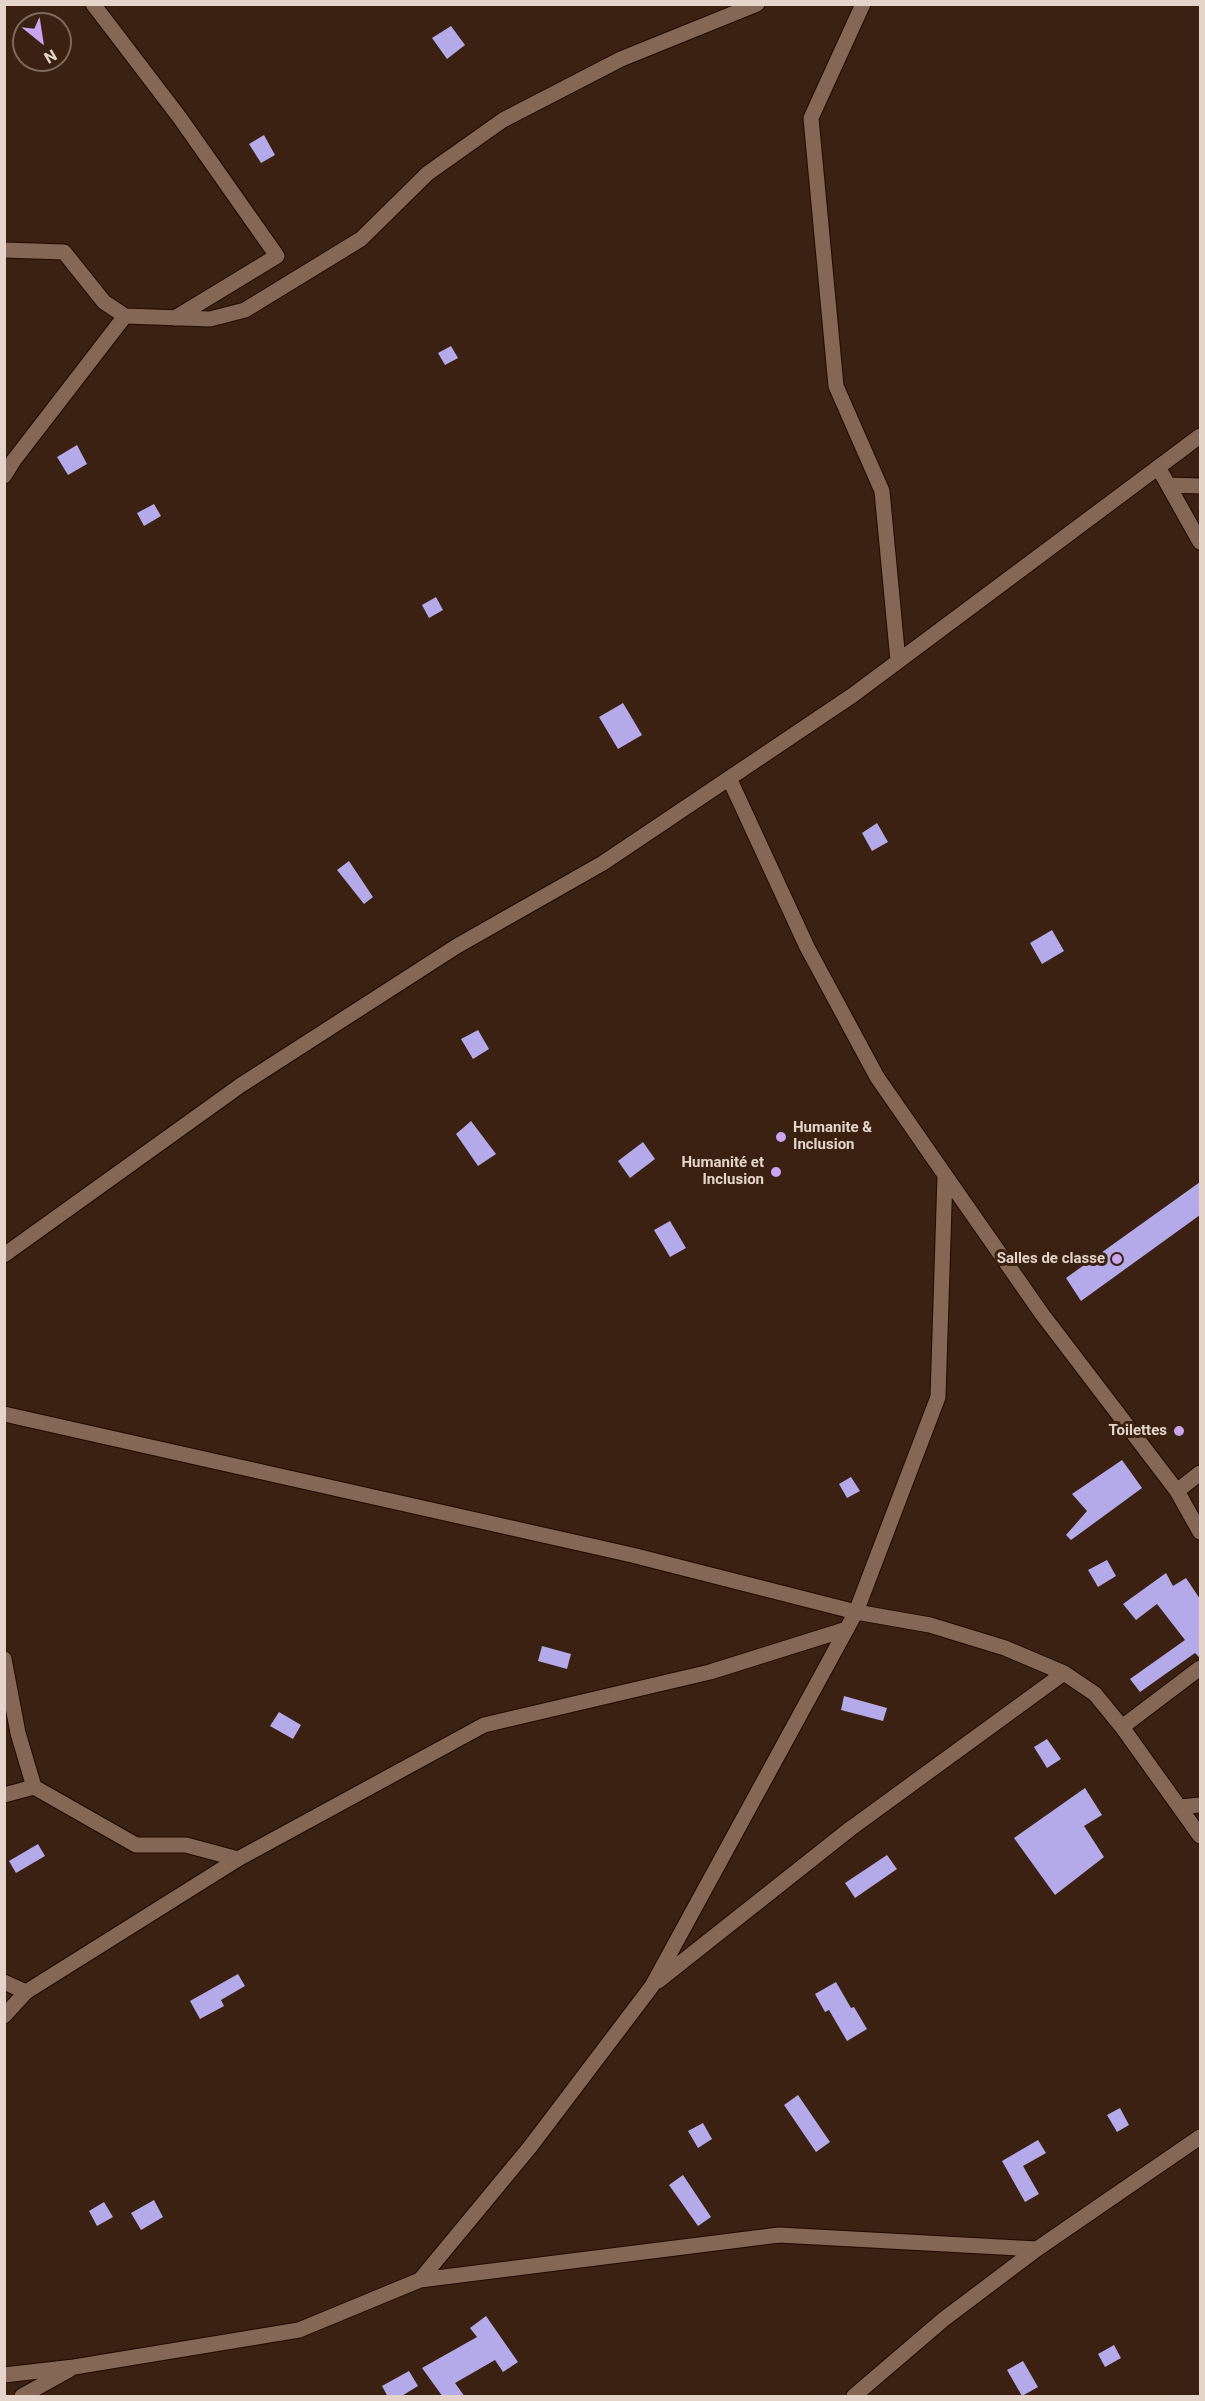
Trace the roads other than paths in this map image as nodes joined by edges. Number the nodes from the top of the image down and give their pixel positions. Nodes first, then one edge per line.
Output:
1 (93, 4) edge
2 (757, 4) edge
3 (863, 4) edge
4 (4, 250) edge
5 (125, 316) junction
6 (175, 318) junction
7 (1200, 436) edge
8 (1158, 467) junction
9 (4, 476) edge
10 (1168, 485) junction
11 (1200, 486) edge
12 (1200, 543) edge
13 (898, 661) junction
14 (729, 778) junction
15 (945, 1175) junction
16 (4, 1255) edge
17 (4, 1414) edge
18 (1200, 1473) edge
19 (1177, 1491) junction
20 (1200, 1532) edge
21 (856, 1612) junction
22 (847, 1629) junction
23 (4, 1659) edge
24 (1200, 1668) edge
25 (1064, 1673) junction
26 (1122, 1727) junction
27 (34, 1787) junction
28 (4, 1795) edge
29 (1200, 1805) edge
30 (1180, 1807) junction
31 (1200, 1836) edge
32 (238, 1859) junction
33 (4, 1983) edge
34 (652, 1986) junction
35 (26, 1992) junction
36 (4, 1999) edge
37 (4, 2016) edge
38 (1198, 2142) edge
39 (1037, 2249) junction
40 (420, 2280) junction
41 (74, 2367) junction
42 (4, 2374) edge
43 (22, 2397) edge
44 (854, 2397) edge

1 - 6 street
2 - 6 street
3 - 13 street
4 - 5 street
5 - 6 street
5 - 9 street
7 - 8 street
8 - 10 street
8 - 13 street
10 - 11 street
10 - 12 street
13 - 14 street
14 - 15 street
14 - 16 street
15 - 19 street
15 - 21 street
17 - 21 street
18 - 19 street
19 - 20 street
21 - 22 street
21 - 25 street
22 - 32 street
22 - 34 street
23 - 27 street
24 - 26 street
25 - 26 street
25 - 34 street
26 - 30 street
27 - 28 street
27 - 32 street
29 - 30 street
30 - 31 street
32 - 35 street
33 - 35 street
34 - 40 street
35 - 36 street
35 - 37 street
38 - 39 street
39 - 40 street
39 - 44 street
40 - 41 street
41 - 42 street
41 - 43 street

